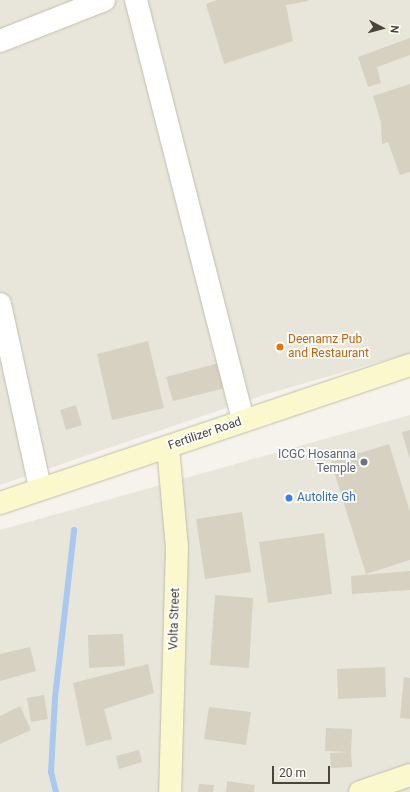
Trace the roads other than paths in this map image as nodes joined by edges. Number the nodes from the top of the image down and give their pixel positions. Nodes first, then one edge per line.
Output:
1 (104, 0) edge
2 (136, 0) edge
3 (0, 41) edge
4 (0, 304) edge
5 (410, 365) edge
6 (243, 421) junction
7 (168, 447) junction
8 (40, 487) junction
9 (0, 503) edge
10 (410, 775) edge
11 (170, 792) edge
12 (360, 792) edge

1 - 3 street
2 - 6 street
4 - 8 street
5 - 6 street, Fertilizer Road
6 - 7 street, Fertilizer Road
7 - 8 street, Fertilizer Road
7 - 11 street, Volta Street
8 - 9 street, Fertilizer Road
10 - 12 street

